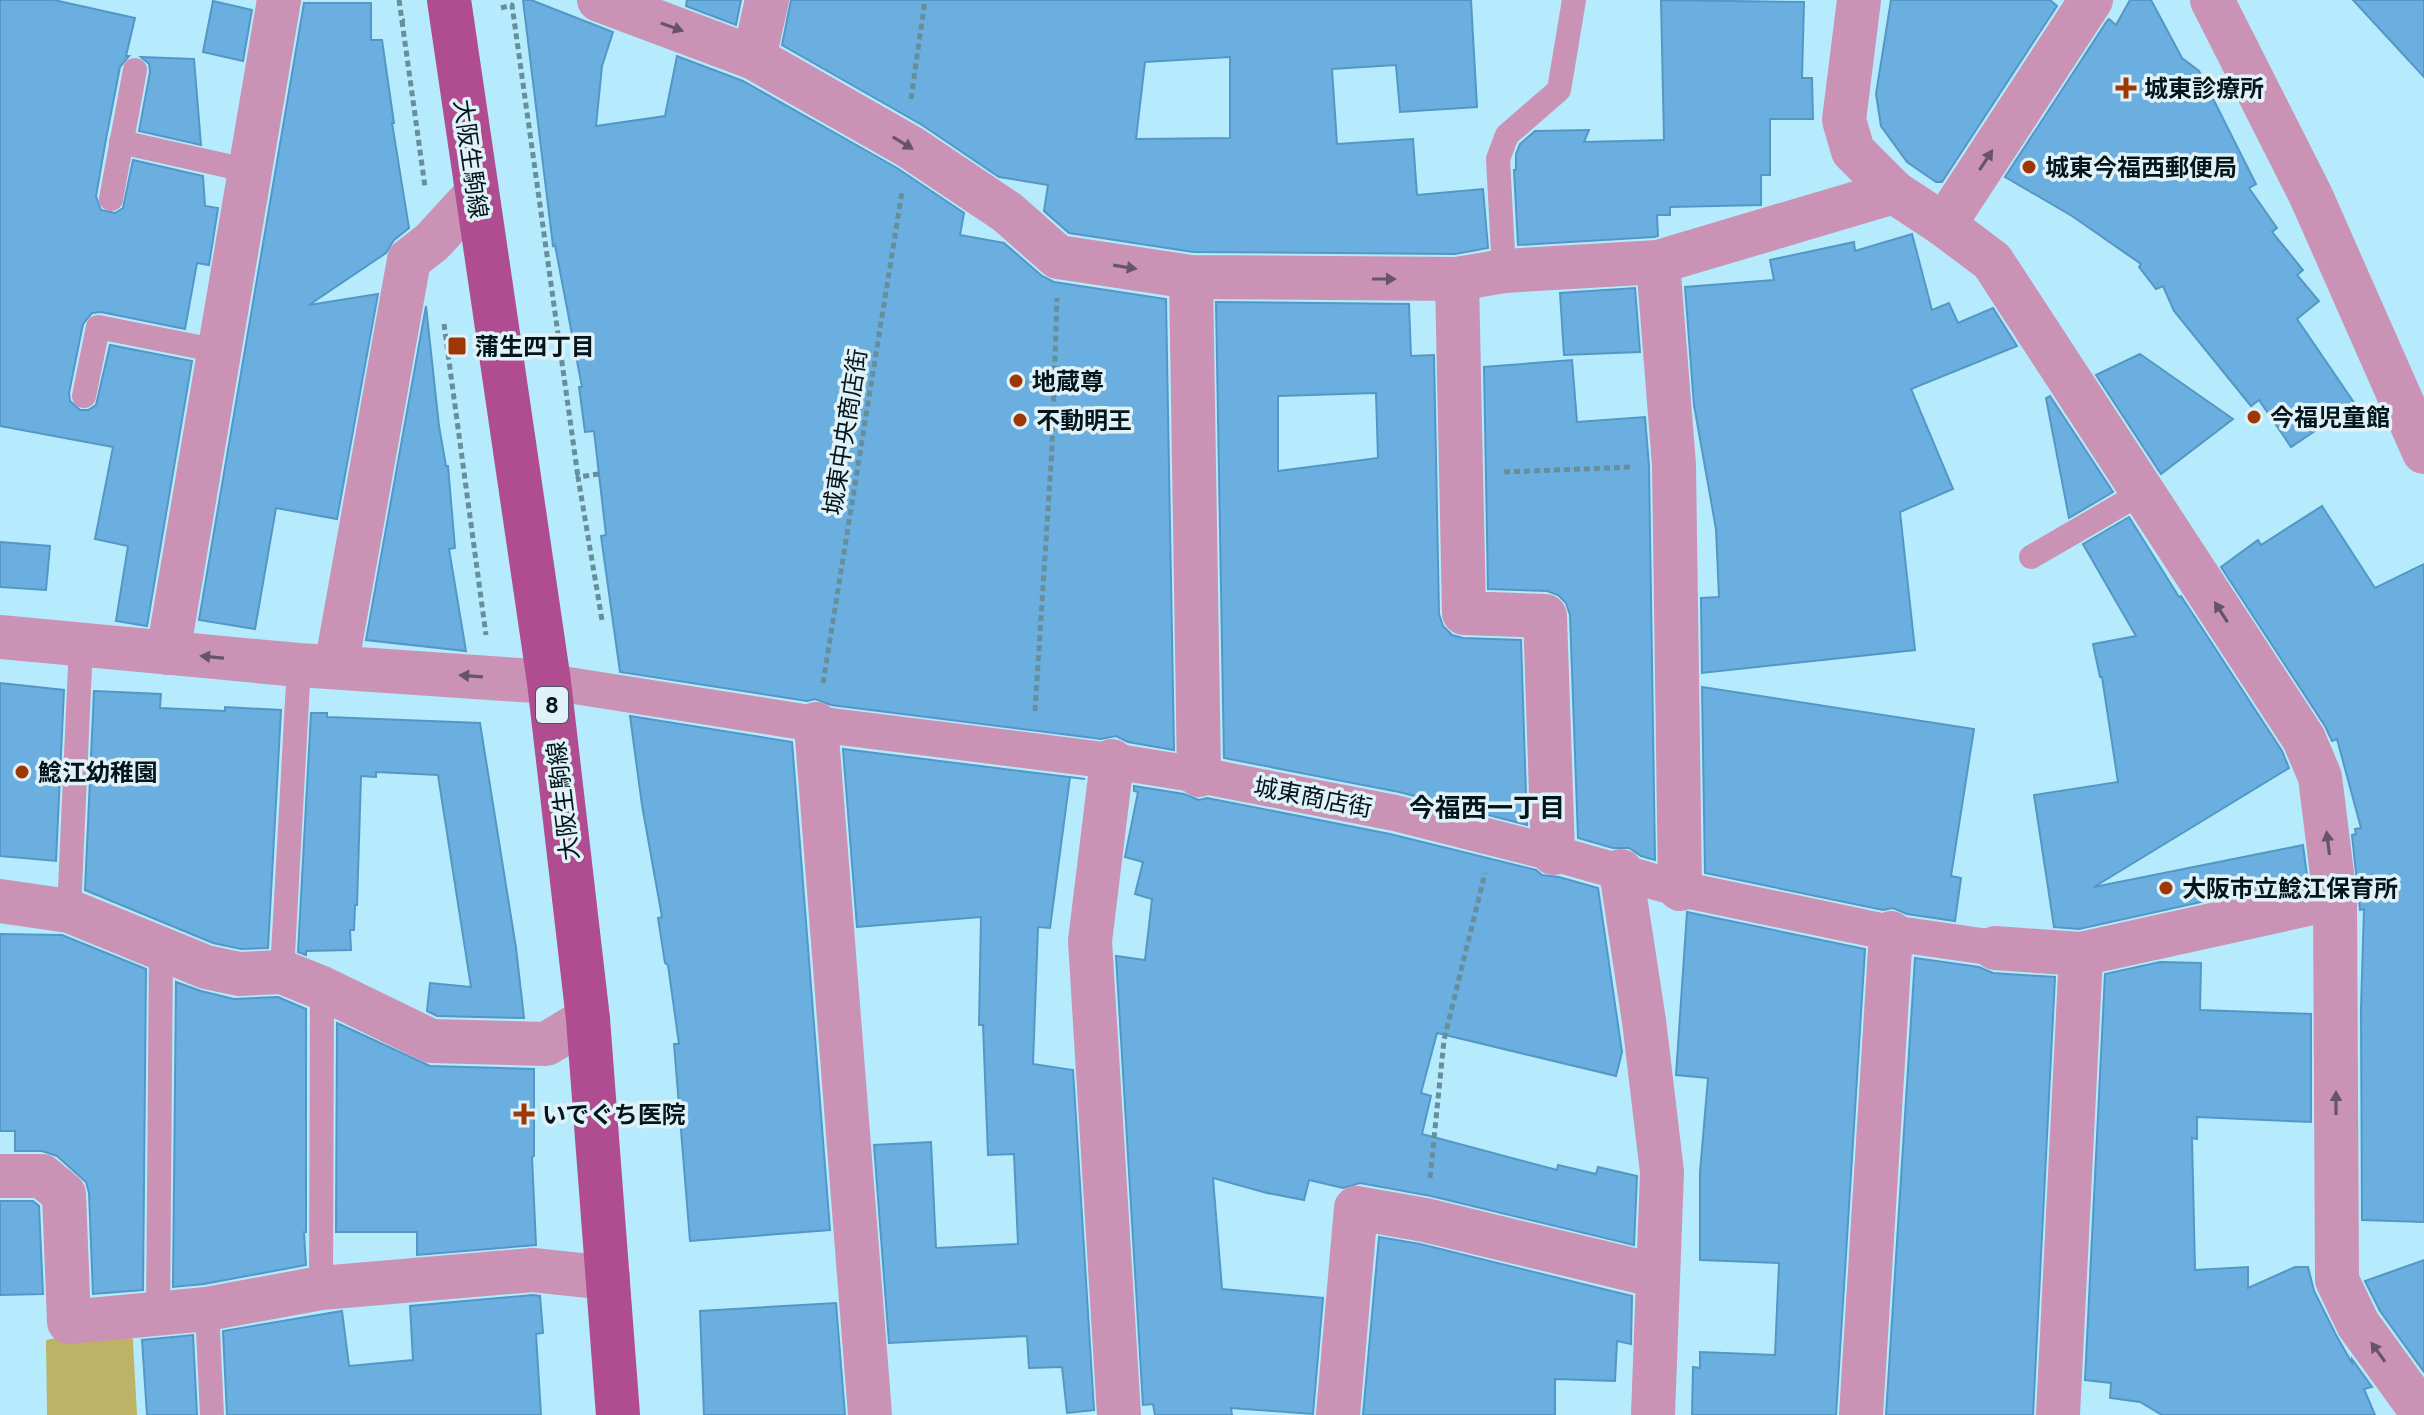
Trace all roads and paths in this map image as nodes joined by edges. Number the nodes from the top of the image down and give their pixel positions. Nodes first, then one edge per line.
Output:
1 (279, 0) edge
2 (399, 0) edge
3 (449, 0) edge
4 (599, 0) edge
5 (767, 0) edge
6 (925, 0) edge
7 (1574, 0) edge
8 (1859, 0) edge
9 (2091, 0) edge
10 (2212, 0) edge
11 (511, 3) edge
12 (501, 8) dead end
13 (402, 21) junction
14 (410, 21) dead end
15 (754, 58) junction
16 (135, 70) dead end
17 (121, 142) junction
18 (907, 145) junction
19 (250, 171) junction
20 (1894, 192) junction
21 (476, 194) junction
22 (111, 199) dead end
23 (1944, 225) junction
24 (432, 242) junction
25 (1058, 257) junction
26 (1658, 262) junction
27 (1504, 271) junction
28 (1191, 277) junction
29 (1457, 279) junction
30 (443, 321) dead end
31 (219, 351) junction
32 (1021, 382) dead end
33 (1054, 387) junction
34 (84, 396) dead end
35 (2424, 452) edge
36 (1674, 465) junction
37 (599, 474) dead end
38 (1460, 474) junction
39 (578, 477) junction
40 (2143, 492) junction
41 (2031, 557) dead end
42 (602, 620) dead end
43 (0, 637) edge
44 (487, 637) dead end
45 (81, 644) junction
46 (168, 653) junction
47 (317, 666) junction
48 (549, 682) junction
49 (816, 724) junction
50 (1032, 751) junction
51 (1112, 761) junction
52 (1199, 775) junction
53 (1493, 837) junction
54 (1553, 853) junction
55 (1621, 871) junction
56 (1680, 889) junction
57 (2335, 898) junction
58 (0, 901) edge
59 (69, 911) junction
60 (1891, 933) junction
61 (161, 947) junction
62 (1995, 948) joint
63 (2081, 954) junction
64 (282, 972) junction
65 (322, 988) junction
66 (588, 1019) junction
67 (0, 1176) edge
68 (1425, 1220) junction
69 (1658, 1276) junction
70 (608, 1278) junction
71 (321, 1288) junction
72 (207, 1309) junction
73 (158, 1314) junction
74 (212, 1415) edge
75 (618, 1415) edge
76 (870, 1415) edge
77 (1119, 1415) edge
78 (1338, 1415) edge
79 (1653, 1415) edge
80 (1861, 1415) edge
81 (2058, 1415) edge
82 (2424, 1415) edge

1 - 19 street
2 - 13 path
3 - 21 main road, 大阪生駒線 / 8
4 -> 15 street
5 - 15 street
6 - 18 path, 城東中央商店街
7 - 27 lane
8 - 20 street
23 -> 9 street
10 - 35 street
11 - 12 path
11 - 39 path
13 - 14 path
13 - 24 path
15 -> 18 street
16 - 17 lane
17 - 19 lane
17 - 22 lane
18 - 25 street
18 - 49 path, 城東中央商店街
19 - 31 street
20 - 23 street
20 - 26 street
21 - 24 street
21 - 48 main road, 大阪生駒線 / 8
23 - 40 street
24 - 47 street
25 -> 28 street
25 - 33 path
26 - 27 street
26 - 36 street
27 - 29 street
28 -> 29 street
28 - 52 street
29 - 38 street
30 - 44 path
31 - 34 lane
31 - 46 street
32 - 33 path
33 - 50 path
36 - 38 path
36 - 56 street
37 - 39 path
38 - 54 street
39 - 42 path
40 - 41 lane
57 -> 40 street
43 - 45 street
45 - 46 street
45 - 59 lane
47 -> 46 street
48 -> 47 street
47 - 64 lane
48 - 49 street, 城東商店街
48 - 66 main road, 大阪生駒線 / 8
49 - 50 street, 城東商店街
49 - 76 street
50 - 51 street, 城東商店街
51 - 52 street, 城東商店街
51 - 77 street
52 - 53 street, 城東商店街
53 - 54 street, 城東商店街
53 - 68 path
54 - 55 street, 城東商店街
55 - 56 street, 城東商店街
55 - 69 street
56 - 60 street, 城東商店街
57 - 63 street
82 -> 57 street
58 - 59 street
59 - 61 street
60 - 62 street, 城東商店街
60 - 80 street
61 - 64 street
61 - 73 lane
62 - 63 street
63 - 81 street
64 - 65 street
65 - 66 street
65 - 71 lane
66 - 70 main road, 大阪生駒線 / 8
67 - 73 street
68 - 69 street
68 - 78 street
69 - 79 street
70 - 71 street
70 - 75 main road, 大阪生駒線 / 8
71 - 72 street
72 - 73 street
72 - 74 lane

